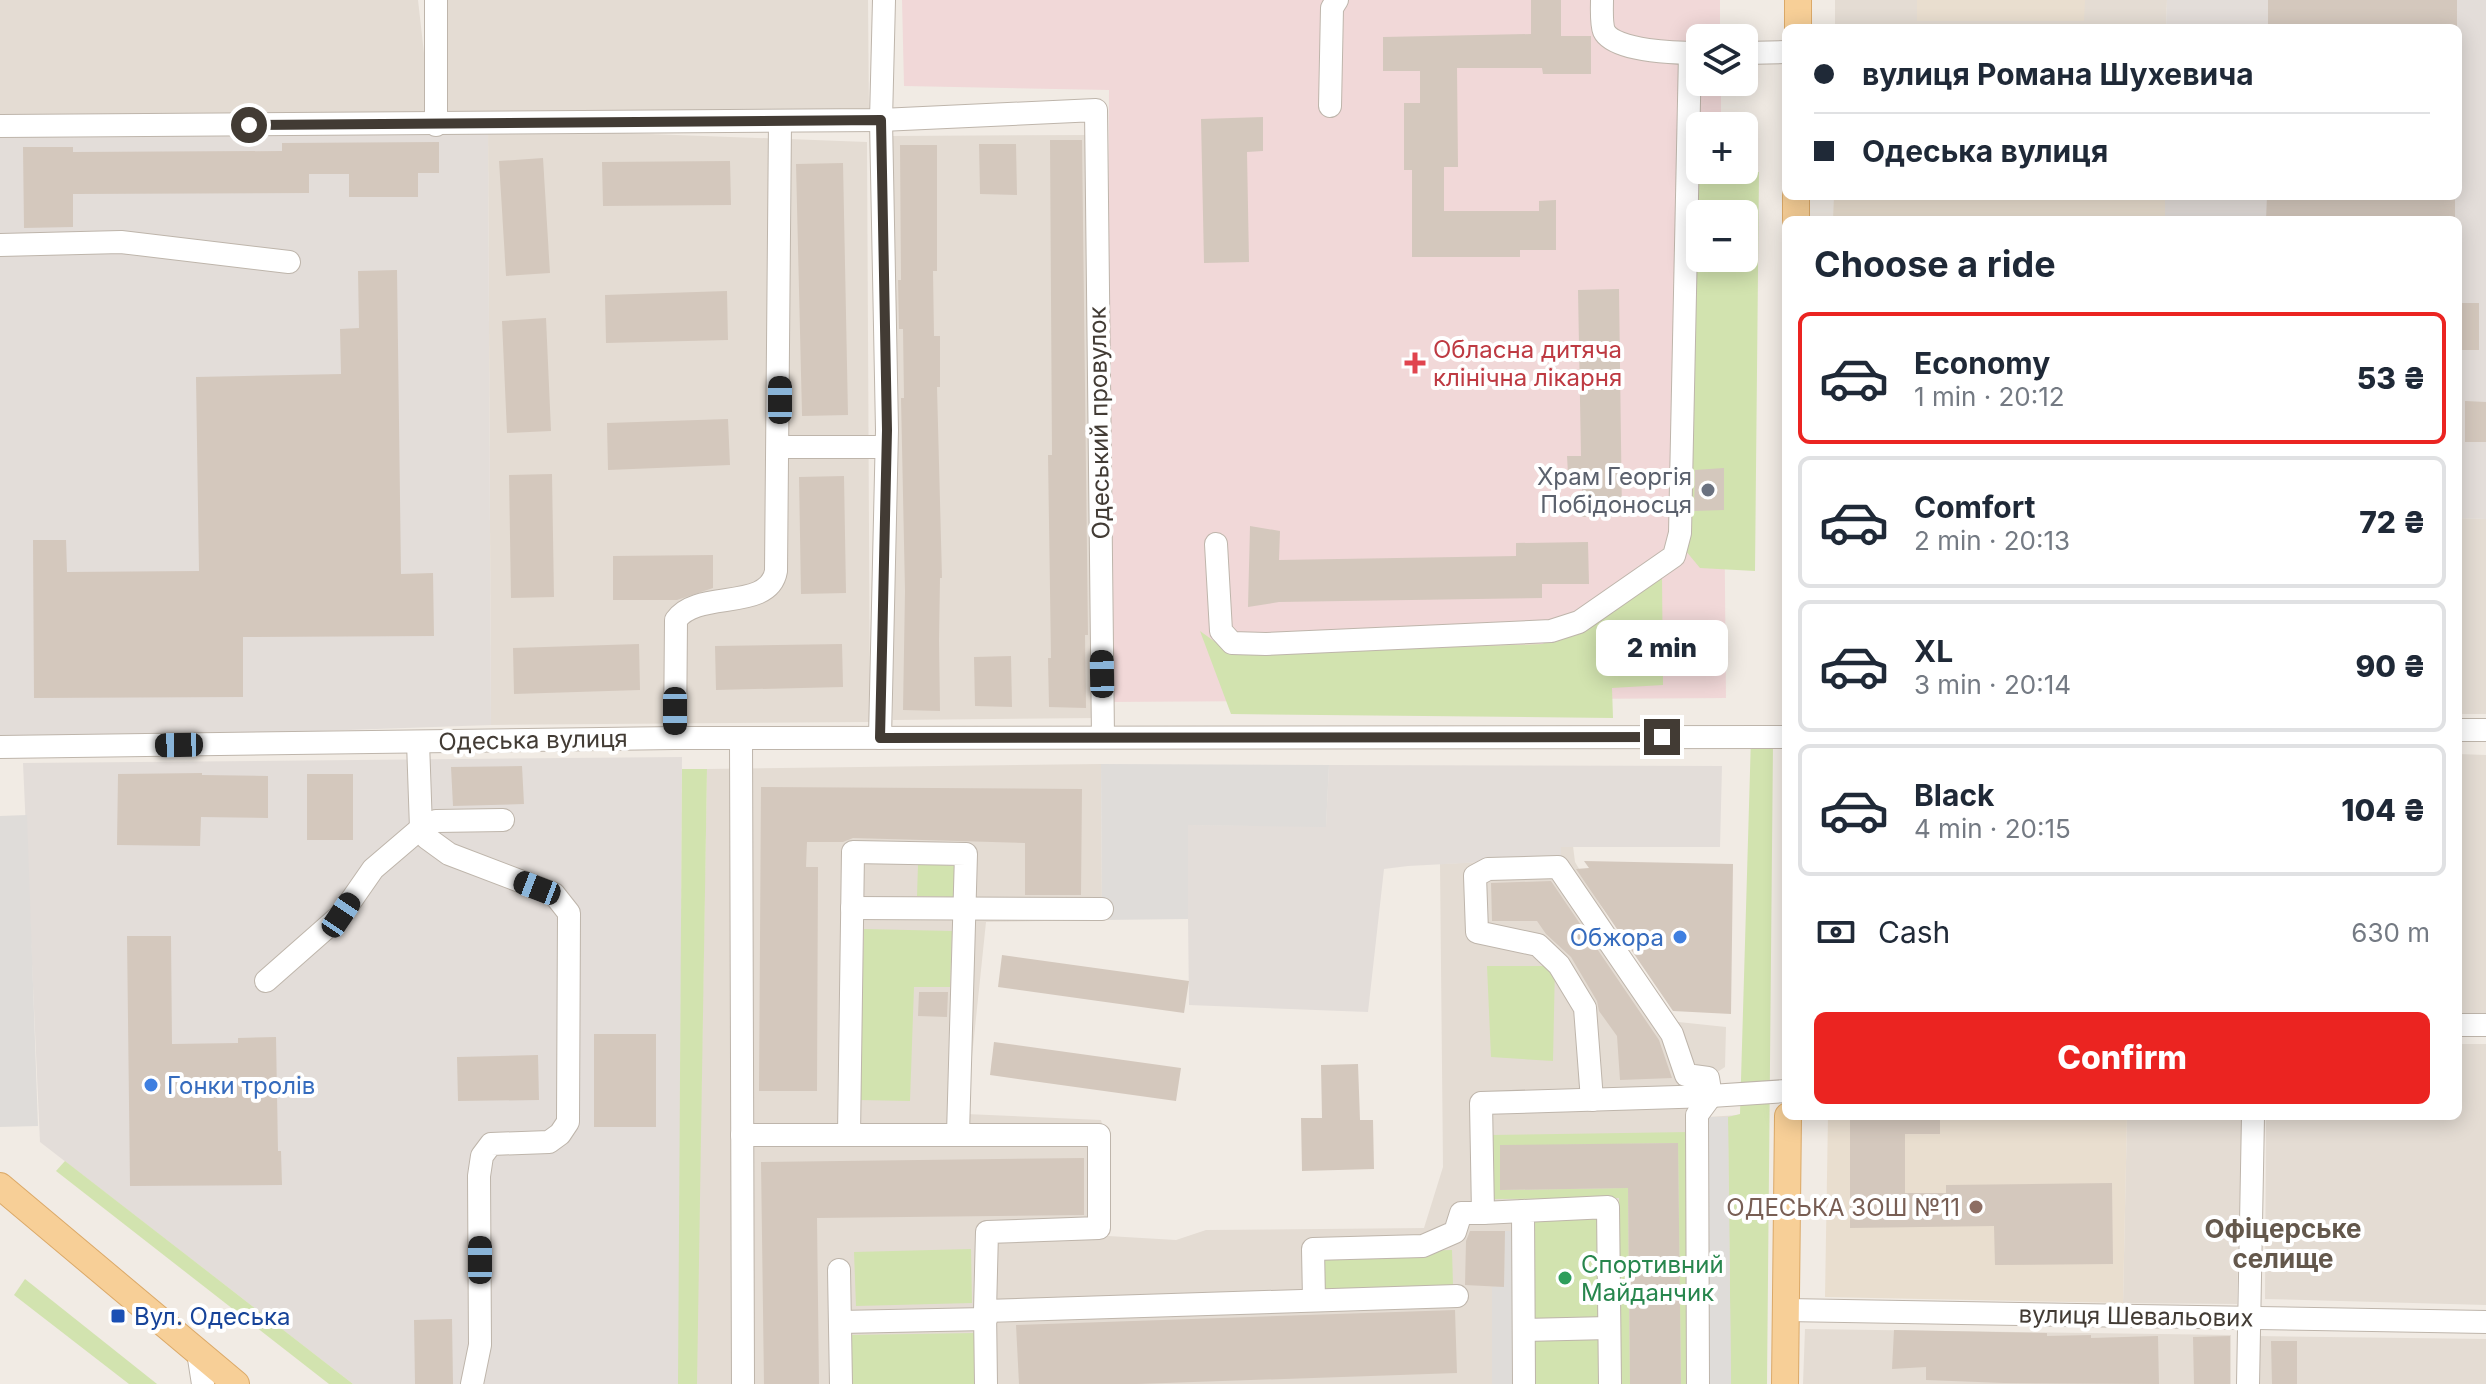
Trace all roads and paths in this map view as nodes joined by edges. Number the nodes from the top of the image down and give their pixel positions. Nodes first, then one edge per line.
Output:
1 (436, 0) edge
2 (884, 0) edge
3 (1337, 0) edge
4 (1602, 0) edge
5 (1798, 0) edge
6 (1798, 24) edge
7 (1686, 52) edge
8 (1782, 52) edge
9 (1758, 53) edge
10 (1694, 96) edge
11 (1330, 106) dead end
12 (881, 120) junction
13 (780, 121) junction
14 (436, 125) junction
15 (0, 126) edge
16 (0, 245) edge
17 (289, 262) dead end
18 (779, 447) junction
19 (886, 447) junction
20 (1216, 544) dead end
21 (2462, 730) edge
22 (2486, 730) edge
23 (1103, 737) junction
24 (1782, 737) edge
25 (675, 738) junction
26 (741, 738) junction
27 (880, 738) junction
28 (418, 742) junction
29 (0, 747) edge
30 (503, 820) dead end
31 (421, 828) junction
32 (852, 908) junction
33 (965, 909) junction
34 (1102, 909) dead end
35 (266, 981) dead end
36 (2462, 1025) edge
37 (2486, 1025) edge
38 (1782, 1091) edge
39 (1711, 1096) junction
40 (1592, 1100) junction
41 (1788, 1120) edge
42 (2253, 1120) edge
43 (958, 1134) junction
44 (742, 1135) junction
45 (849, 1135) junction
46 (0, 1186) edge
47 (1523, 1211) junction
48 (1483, 1213) junction
49 (839, 1270) dead end
50 (1457, 1296) dead end
51 (1314, 1299) junction
52 (1786, 1310) junction
53 (986, 1315) junction
54 (2247, 1318) junction
55 (840, 1322) junction
56 (2486, 1322) edge
57 (1609, 1328) junction
58 (1524, 1330) junction
59 (198, 1352) junction
60 (203, 1384) edge
61 (236, 1384) edge
62 (472, 1384) edge
63 (743, 1384) edge
64 (841, 1384) edge
65 (986, 1384) edge
66 (1524, 1384) edge
67 (1610, 1384) edge
68 (1698, 1384) edge
69 (1785, 1384) edge
70 (2248, 1384) edge

1 - 14 street
2 - 12 street
3 - 11 street
4 - 7 street
5 - 6 main road
8 - 9 street
10 - 20 street
12 - 13 street
12 - 19 street
12 - 23 street, Одеський провулок
13 - 14 street
13 - 18 street
14 - 15 street
16 - 17 street
18 - 19 street
18 - 25 street
19 - 27 street
21 - 22 street
23 - 24 street, Одеська вулиця
23 - 27 street, Одеська вулиця
25 - 26 street, Одеська вулиця
25 - 28 street, Одеська вулиця
26 - 27 street, Одеська вулиця
26 - 44 street
28 - 29 street, Одеська вулиця
28 - 31 street
30 - 31 street
31 - 35 street
31 - 62 street
32 - 33 street
32 - 33 street
32 - 45 street
33 - 34 street
33 - 43 street
36 - 37 street
38 - 39 street
39 - 40 street
39 - 40 street
39 - 68 street
40 - 48 street
41 - 52 main road
42 - 54 street
43 - 45 street
43 - 53 street
44 - 45 street
44 - 63 street
46 - 59 main road
47 - 48 street
47 - 57 street
47 - 58 street
48 - 51 street
49 - 55 street
50 - 51 street
51 - 53 street
52 - 54 street, вулиця Шевальових
52 - 69 main road
53 - 55 street
53 - 65 street
54 - 56 street, вулиця Шевальових
54 - 70 street
55 - 64 street
57 - 58 street
57 - 67 street
58 - 66 street
59 - 60 street
59 - 61 main road

